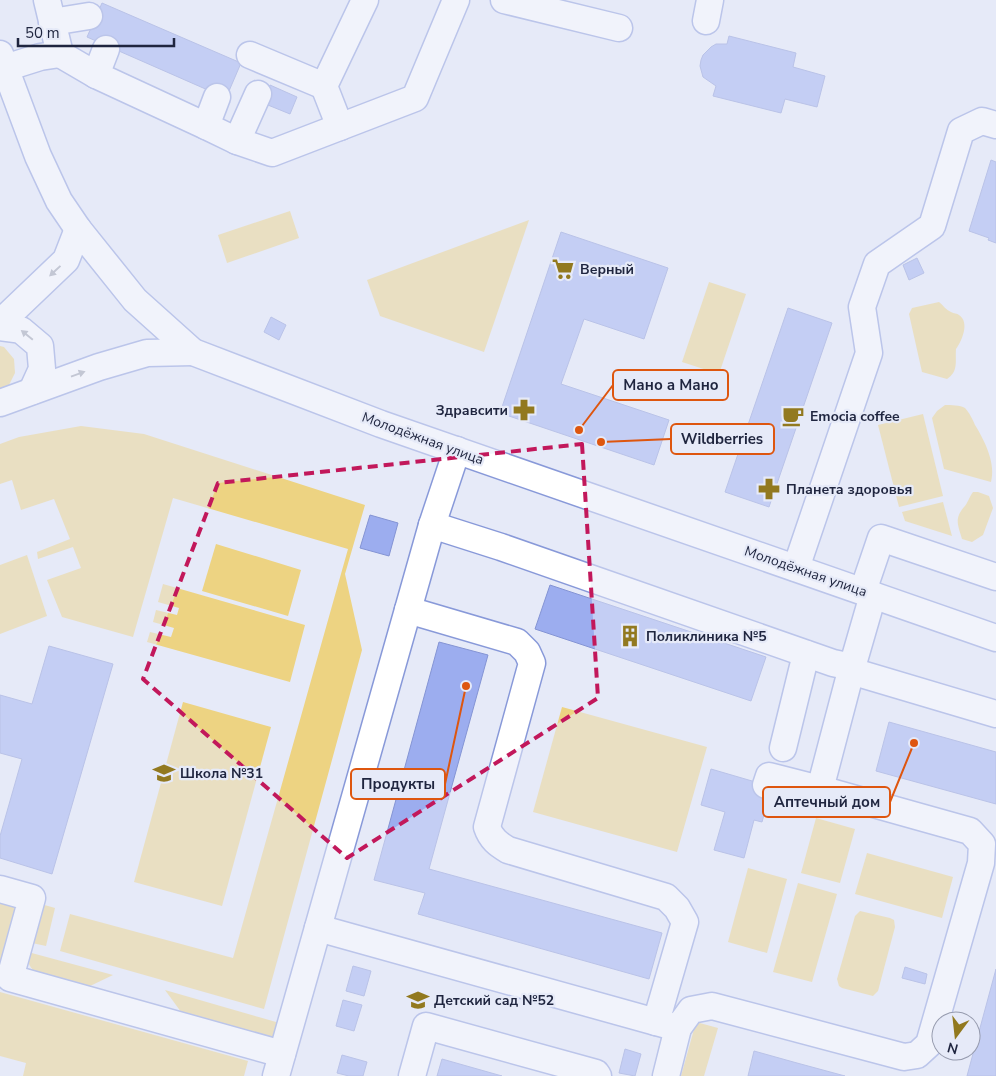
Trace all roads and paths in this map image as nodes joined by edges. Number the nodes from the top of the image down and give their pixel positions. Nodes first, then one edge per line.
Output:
1 (365, 0) edge
2 (456, 0) edge
3 (504, 0) edge
4 (49, 11) edge
5 (597, 11) edge
6 (88, 16) dead end
7 (619, 28) dead end
8 (106, 49) dead end
9 (60, 54) junction
10 (250, 55) dead end
11 (3, 61) edge
12 (96, 75) junction
13 (324, 86) junction
14 (258, 94) dead end
15 (217, 97) dead end
16 (996, 125) edge
17 (206, 126) junction
18 (340, 126) junction
19 (237, 141) junction
20 (78, 230) junction
21 (0, 323) edge
22 (0, 327) edge
23 (193, 352) junction
24 (32, 391) junction
25 (0, 403) edge
26 (457, 450) junction
27 (432, 525) junction
28 (796, 568) junction
29 (996, 577) edge
30 (868, 593) junction
31 (408, 610) junction
32 (996, 638) edge
33 (806, 654) junction
34 (851, 669) junction
35 (996, 714) edge
36 (783, 748) dead end
37 (766, 785) dead end
38 (820, 790) junction
39 (0, 889) edge
40 (318, 928) junction
41 (667, 1025) junction
42 (279, 1065) edge
43 (412, 1076) edge
44 (598, 1076) edge
45 (666, 1076) edge

1 - 13 street
2 - 18 street
3 - 5 street
4 - 6 street
4 - 9 street
5 - 7 street
8 - 12 street
9 - 11 street
9 - 12 street
10 - 13 street
11 - 20 street, Молодёжная улица
12 - 17 street
13 - 18 street
14 - 19 street
15 - 17 street
16 - 28 street
17 - 19 street
18 - 19 street
20 -> 21 street
20 - 23 street, Молодёжная улица
24 -> 22 street
24 -> 23 street
23 - 26 street, Молодёжная улица
24 - 25 street
26 - 27 street
26 - 28 street, Молодёжная улица
27 - 31 street
27 - 33 street
28 - 30 street, Молодёжная улица
29 - 30 street
30 - 32 street, Молодёжная улица
30 - 34 street
31 - 40 street
31 - 41 street
33 - 34 street
33 - 36 street
34 - 35 street
34 - 38 street
37 - 38 street
38 - 41 street
39 - 42 street
40 - 41 street
40 - 42 street
41 - 45 street
43 - 44 street

